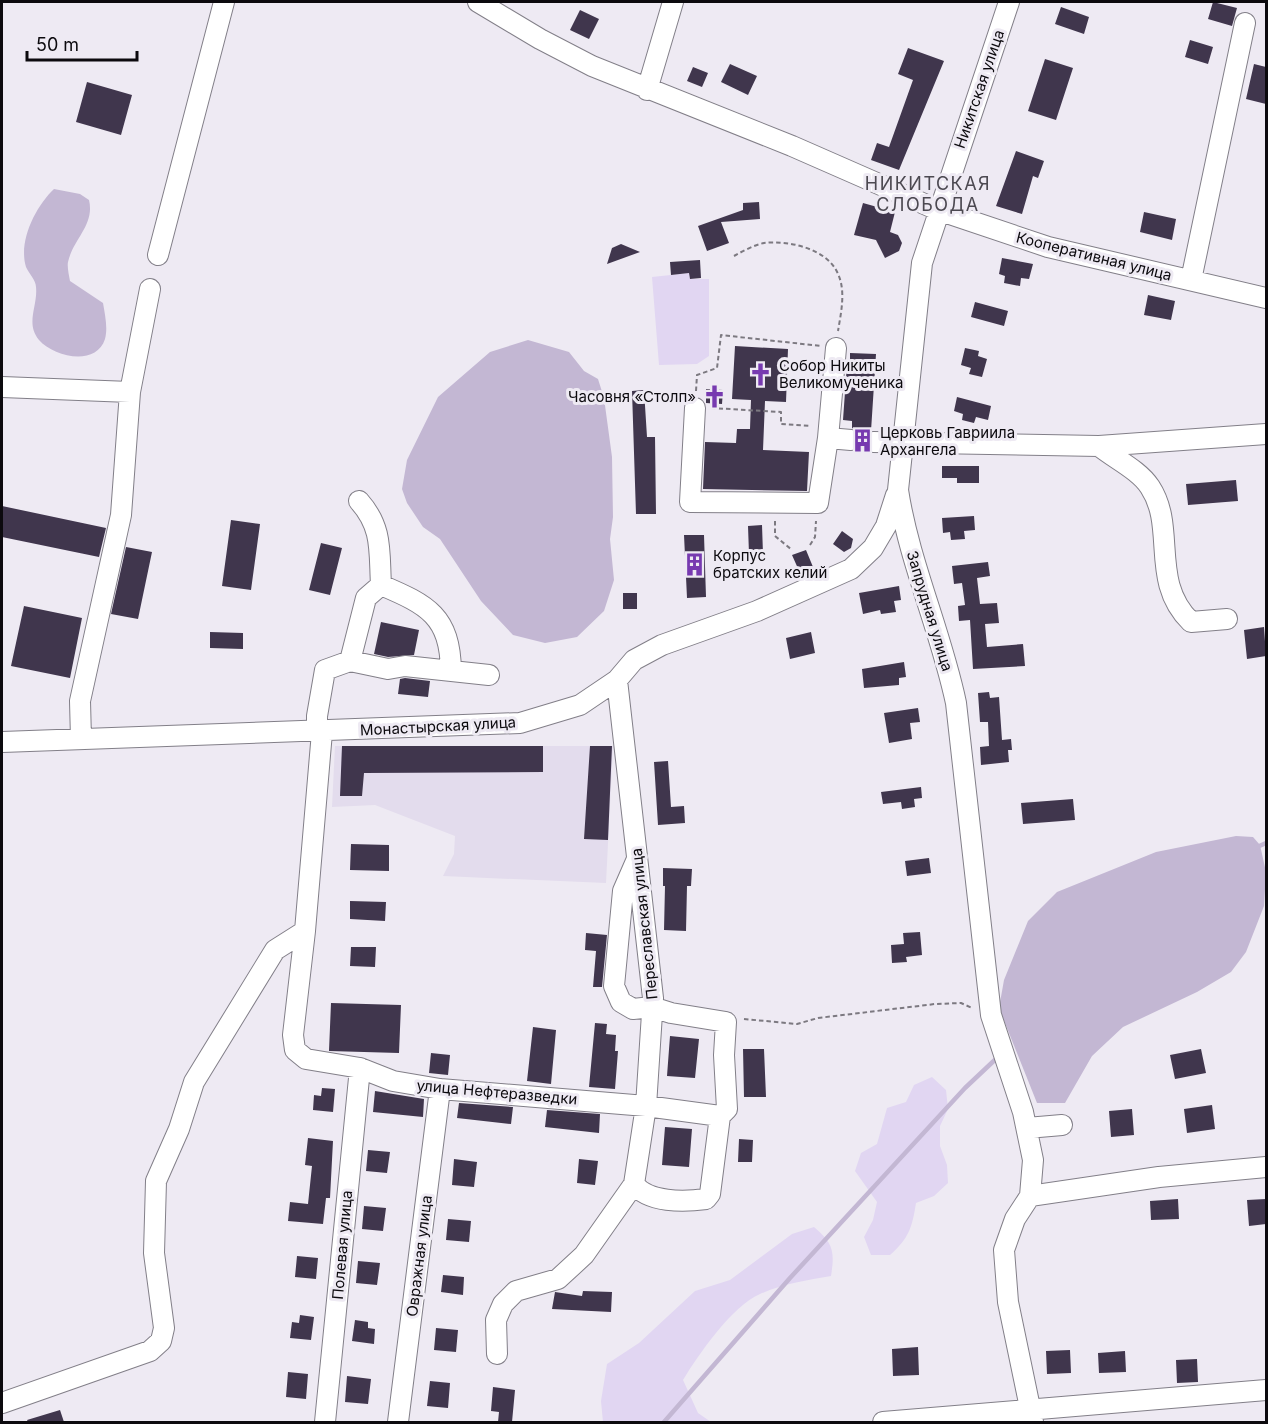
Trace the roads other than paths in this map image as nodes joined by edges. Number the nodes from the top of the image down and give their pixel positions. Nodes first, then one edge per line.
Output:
1 (224, 2) edge
2 (478, 2) edge
3 (673, 2) edge
4 (1009, 2) edge
5 (1245, 23) dead end
6 (647, 90) junction
7 (938, 210) junction
8 (158, 255) dead end
9 (1191, 280) junction
10 (150, 289) dead end
11 (1266, 298) edge
12 (836, 348) road end
13 (2, 387) edge
14 (130, 393) junction
15 (695, 408) road end
16 (828, 432) junction
17 (1266, 434) edge
18 (851, 440) dead end
19 (873, 442) dead end
20 (903, 443) junction
21 (1100, 446) junction
22 (898, 490) junction
23 (359, 501) dead end
24 (381, 585) junction
25 (1227, 620) dead end
26 (350, 661) junction
27 (451, 671) junction
28 (489, 675) dead end
29 (617, 680) junction
30 (320, 732) junction
31 (81, 739) junction
32 (2, 742) edge
33 (637, 859) junction
34 (305, 931) junction
35 (652, 1006) junction
36 (360, 1068) junction
37 (440, 1089) junction
38 (646, 1106) junction
39 (720, 1116) junction
40 (1062, 1125) dead end
41 (1027, 1128) junction
42 (1266, 1167) edge
43 (634, 1184) junction
44 (1030, 1196) junction
45 (497, 1354) dead end
46 (1266, 1390) edge
47 (2, 1403) edge
48 (1031, 1416) edge
49 (937, 1421) edge
50 (326, 1422) edge
51 (398, 1422) edge
52 (883, 1422) edge

1 - 8 street
2 - 6 street, Кооперативная улица
3 - 6 street
4 - 7 street, Никитская улица
5 - 9 street
6 - 7 street, Кооперативная улица
7 - 9 street, Кооперативная улица
7 - 20 street, Запрудная улица
9 - 11 street, Кооперативная улица
10 - 14 street
12 - 16 street
13 - 14 street
14 - 31 street
15 - 16 street
16 - 18 street
17 - 21 street
19 - 20 street
20 - 21 street
20 - 22 street, Запрудная улица
21 - 25 street
22 - 29 street, Монастырская улица
22 - 41 street, Запрудная улица
23 - 24 street
24 - 26 street
24 - 27 street
26 - 27 street
26 - 30 street
27 - 28 street
29 - 30 street, Монастырская улица
29 - 33 street, Переславская улица
30 - 31 street, Монастырская улица
30 - 34 street
31 - 32 street, Монастырская улица
33 - 35 street, Переславская улица
33 - 35 street
34 - 36 street, улица Нефтеразведки
34 - 47 street
35 - 38 street, Переславская улица
35 - 39 street
36 - 37 street, улица Нефтеразведки
36 - 50 street, Полевая улица
37 - 38 street, улица Нефтеразведки
37 - 51 street, Овражная улица
38 - 39 street, улица Нефтеразведки
38 - 43 street, Переславская улица
39 - 43 street
40 - 41 street
41 - 44 street, Запрудная улица
42 - 44 street
43 - 45 street, Переславская улица
44 - 48 street
46 - 48 street
48 - 49 street
49 - 52 street

